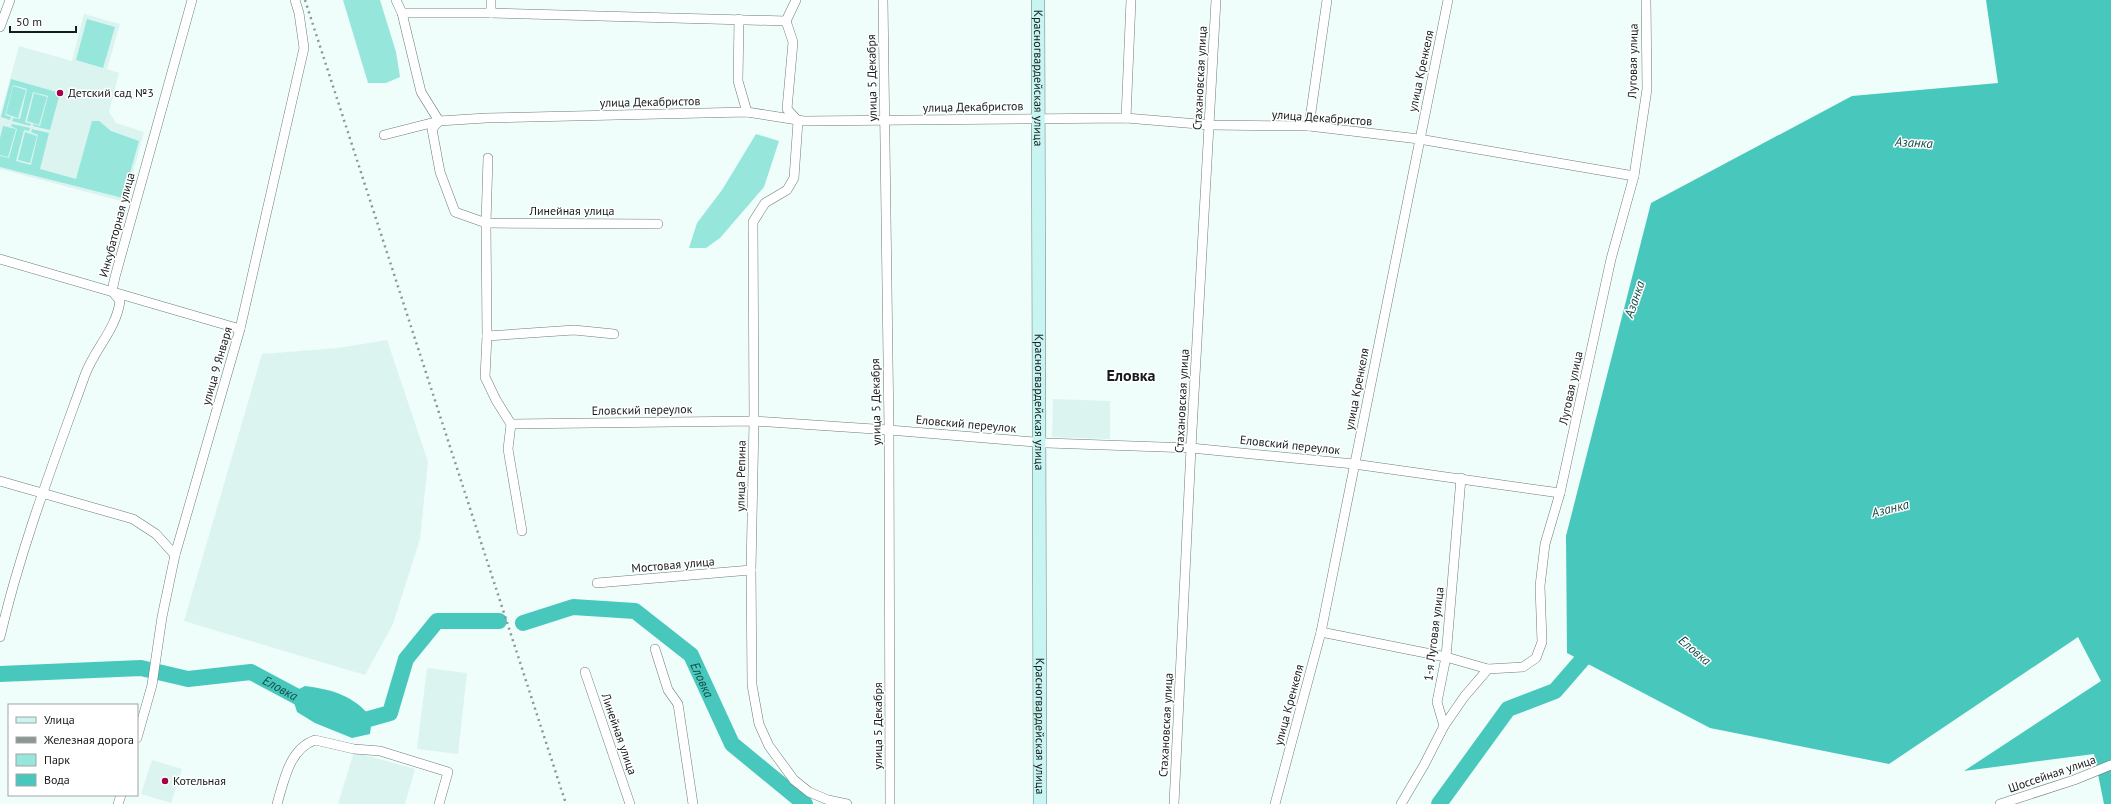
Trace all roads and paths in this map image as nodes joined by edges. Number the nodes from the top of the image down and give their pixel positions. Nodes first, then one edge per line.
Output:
1 (10, 0) edge
2 (192, 0) edge
3 (295, 0) edge
4 (396, 0) edge
5 (491, 0) edge
6 (796, 0) edge
7 (882, 0) edge
8 (1038, 0) edge
9 (1131, 0) edge
10 (1216, 0) edge
11 (1327, 0) edge
12 (1448, 0) edge
13 (1646, 0) edge
14 (402, 13) junction
15 (491, 13) junction
16 (739, 20) junction
17 (786, 21) junction
18 (0, 27) edge
19 (747, 112) junction
20 (1038, 118) junction
21 (1126, 118) junction
22 (885, 120) junction
23 (439, 121) junction
24 (798, 121) junction
25 (1210, 125) junction
26 (1309, 126) junction
27 (384, 135) dead end
28 (1419, 139) junction
29 (488, 158) dead end
30 (1634, 176) junction
31 (486, 223) junction
32 (658, 224) dead end
33 (0, 259) edge
34 (112, 291) junction
35 (240, 329) junction
36 (614, 334) dead end
37 (487, 336) junction
38 (754, 421) junction
39 (511, 424) junction
40 (889, 430) junction
41 (1039, 442) junction
42 (1191, 448) junction
43 (1354, 464) junction
44 (1461, 478) junction
45 (0, 480) edge
46 (42, 492) junction
47 (1560, 493) junction
48 (522, 531) dead end
49 (175, 555) junction
50 (750, 570) junction
51 (598, 583) dead end
52 (1321, 632) junction
53 (0, 637) edge
54 (655, 649) dead end
55 (1446, 657) junction
56 (1488, 669) junction
57 (585, 672) dead end
58 (1444, 726) junction
59 (138, 734) edge
60 (2111, 765) edge
61 (277, 804) edge
62 (439, 804) edge
63 (630, 804) edge
64 (693, 804) edge
65 (847, 804) edge
66 (890, 804) edge
67 (1040, 804) edge
68 (1174, 804) edge
69 (1275, 804) edge
70 (1401, 804) edge
71 (2000, 804) edge

1 - 18 street
2 - 34 street, Инкубаторная улица
3 - 35 street, улица 9 Января
4 - 14 street
5 - 15 street
6 - 17 street
7 - 22 street, улица 5 Декабря
8 - 20 main road, Красногвардейская улица
9 - 21 street
10 - 25 street, Стахановская улица
11 - 26 street
12 - 28 street, улица Кренкеля
13 - 30 street, Луговая улица
14 - 15 street
14 - 23 street
15 - 16 street
16 - 17 street
16 - 19 street
17 - 24 street
19 - 23 street, улица Декабристов
19 - 24 street, улица Декабристов
20 - 21 street, улица Декабристов
20 - 22 street, улица Декабристов
20 - 41 main road, Красногвардейская улица
21 - 25 street, улица Декабристов
22 - 24 street, улица Декабристов
22 - 40 street, улица 5 Декабря
23 - 27 street, улица Декабристов
23 - 31 street, Линейная улица
24 - 38 street, улица Репина
25 - 26 street, улица Декабристов
25 - 42 street, Стахановская улица
26 - 28 street, улица Декабристов
28 - 30 street, улица Декабристов
28 - 43 street, улица Кренкеля
29 - 31 street
30 - 47 street, Луговая улица
31 - 32 street, Линейная улица
31 - 37 street
33 - 34 street
34 - 35 street
34 - 46 street, Инкубаторная улица
35 - 49 street, улица 9 Января
36 - 37 street
37 - 39 street
38 - 39 street, Еловский переулок
38 - 40 street, Еловский переулок
38 - 50 street, улица Репина
39 - 48 street
40 - 41 street, Еловский переулок
40 - 66 street, улица 5 Декабря
41 - 42 street, Еловский переулок
41 - 67 main road, Красногвардейская улица
42 - 43 street, Еловский переулок
42 - 68 street, Стахановская улица
43 - 44 street, Еловский переулок
43 - 52 street, улица Кренкеля
44 - 47 street, Еловский переулок
44 - 55 street, 1-я Луговая улица
45 - 46 street
46 - 49 street
46 - 53 street, Инкубаторная улица
47 - 56 street, Луговая улица
49 - 59 street, улица 9 Января
50 - 51 street, Мостовая улица
50 - 65 street, улица Репина
52 - 55 street, Луговая улица
52 - 69 street, улица Кренкеля
54 - 64 street
55 - 56 street, Луговая улица
55 - 58 street, 1-я Луговая улица
56 - 58 street
57 - 63 street, Линейная улица
58 - 70 street
60 - 71 street, Шоссейная улица
61 - 62 street

